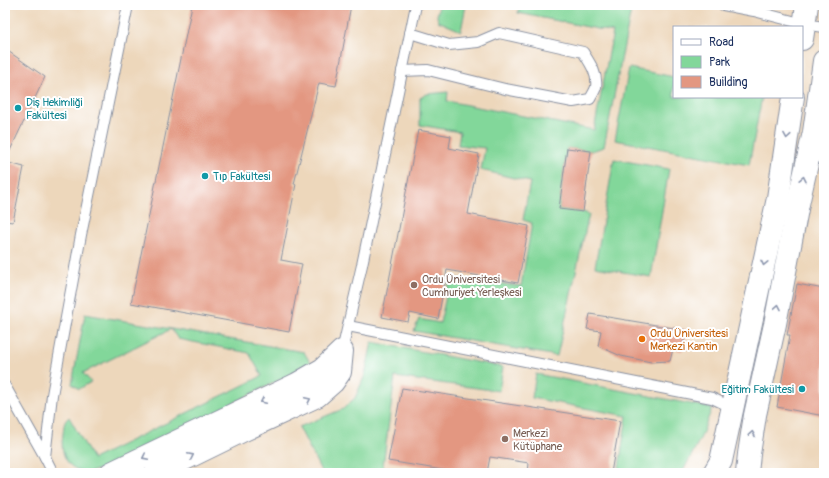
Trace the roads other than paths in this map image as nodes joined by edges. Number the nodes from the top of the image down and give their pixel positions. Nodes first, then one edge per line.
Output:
1 (128, 5) edge
2 (416, 5) edge
3 (723, 5) edge
4 (809, 24) edge
5 (410, 33) junction
6 (824, 61) edge
7 (402, 71) junction
8 (793, 98) edge
9 (348, 326) junction
10 (342, 351) junction
11 (5, 386) edge
12 (733, 408) junction
13 (45, 457) junction
14 (53, 473) edge
15 (111, 473) edge
16 (156, 473) edge
17 (714, 473) edge
18 (747, 473) edge

1 - 13 lane
2 - 5 lane
3 - 4 lane
5 - 7 lane
5 - 7 lane
18 -> 6 street
7 - 9 lane
8 -> 12 street
9 - 10 lane
9 - 12 lane
10 -> 15 street
16 -> 10 street
11 - 13 lane
12 - 17 street
13 - 14 lane

